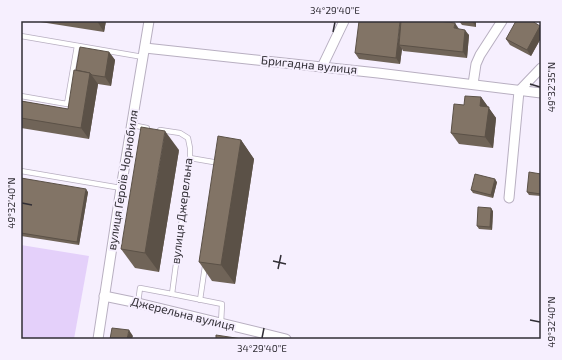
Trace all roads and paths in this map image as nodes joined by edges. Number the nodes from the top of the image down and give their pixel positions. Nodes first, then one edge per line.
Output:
1 (149, 21) edge
2 (344, 21) edge
3 (502, 21) edge
4 (21, 36) edge
5 (77, 46) junction
6 (144, 52) junction
7 (322, 67) junction
8 (541, 68) edge
9 (473, 84) junction
10 (519, 91) junction
11 (541, 93) edge
12 (21, 96) edge
13 (132, 126) junction
14 (190, 158) junction
15 (21, 171) edge
16 (218, 171) edge
17 (121, 188) junction
18 (509, 198) dead end
19 (206, 262) edge
20 (172, 294) junction
21 (104, 296) junction
22 (200, 300) junction
23 (138, 303) junction
24 (221, 323) junction
25 (98, 339) edge
26 (286, 339) edge

1 - 6 street, вулиця Героїв Чорнобиля
2 - 7 street
3 - 9 street
4 - 5 lane
5 - 6 lane
5 - 12 lane
6 - 7 street, Бригадна вулиця
6 - 13 street, вулиця Героїв Чорнобиля
7 - 9 street, Бригадна вулиця
8 - 10 street
9 - 10 street, Бригадна вулиця
10 - 11 street, Бригадна вулиця
10 - 18 street
13 - 14 lane, вулиця Джерельна
13 - 17 street, вулиця Героїв Чорнобиля
14 - 16 lane
14 - 20 lane, вулиця Джерельна
15 - 17 lane
17 - 21 street, вулиця Героїв Чорнобиля
19 - 22 lane
20 - 22 lane
20 - 23 lane
21 - 23 street, Джерельна вулиця
21 - 25 street, вулиця Героїв Чорнобиля
22 - 24 lane
23 - 24 street, Джерельна вулиця
24 - 26 street, Джерельна вулиця

